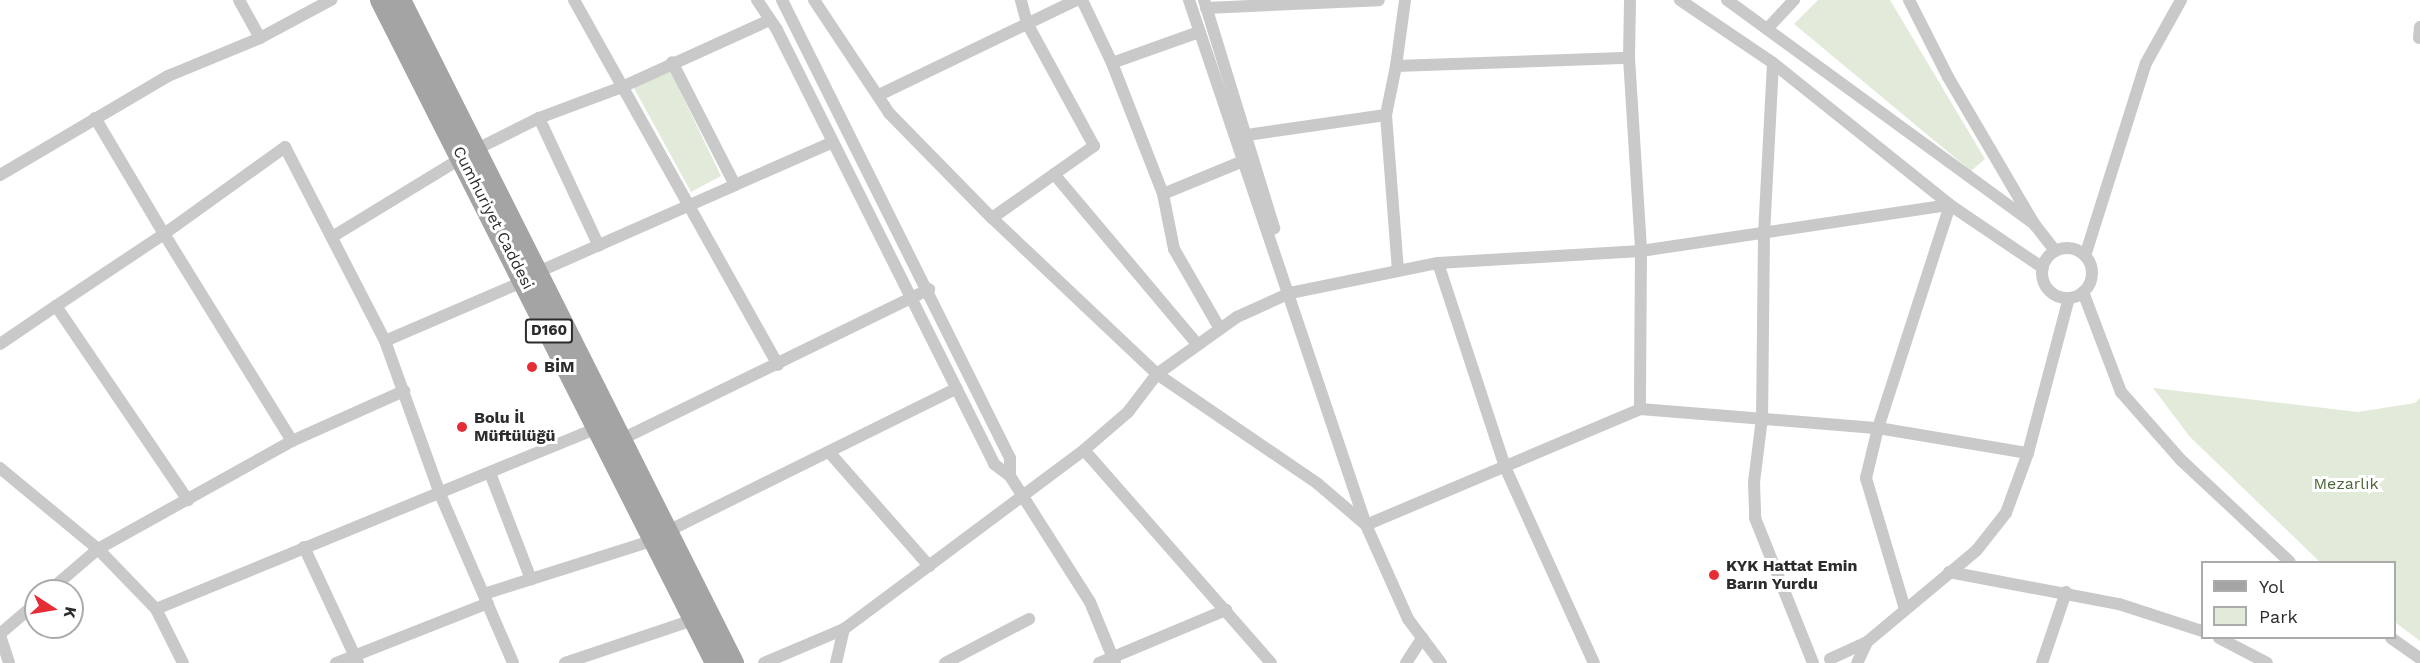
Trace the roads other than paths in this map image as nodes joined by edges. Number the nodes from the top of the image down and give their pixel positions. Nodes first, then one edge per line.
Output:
1 (239, 0) edge
2 (331, 0) edge
3 (380, 0) edge
4 (401, 0) edge
5 (574, 0) edge
6 (757, 0) edge
7 (814, 0) edge
8 (1021, 0) edge
9 (1076, 0) edge
10 (1083, 0) edge
11 (1189, 0) edge
12 (1379, 0) edge
13 (1405, 0) edge
14 (1630, 0) edge
15 (1680, 0) edge
16 (1727, 0) edge
17 (1794, 0) edge
18 (1909, 0) edge
19 (2181, 0) edge
20 (787, 1) edge
21 (1205, 4) edge
22 (770, 20) junction
23 (1027, 23) junction
24 (1767, 29) junction
25 (1199, 32) junction
26 (260, 38) junction
27 (1629, 58) junction
28 (672, 62) junction
29 (1112, 63) junction
30 (1773, 63) junction
31 (1396, 66) junction
32 (622, 87) junction
33 (879, 95) junction
34 (1386, 115) junction
35 (539, 117) junction
36 (95, 118) junction
37 (1247, 135) junction
38 (833, 142) junction
39 (470, 153) junction
40 (1243, 161) junction
41 (1054, 174) junction
42 (0, 175) edge
43 (735, 185) junction
44 (1163, 194) junction
45 (1950, 205) junction
46 (687, 207) junction
47 (992, 218) junction
48 (2035, 225) junction
49 (1764, 233) junction
50 (164, 234) junction
51 (332, 237) junction
52 (599, 246) junction
53 (1641, 251) junction
54 (2055, 251) junction
55 (2085, 256) junction
56 (1438, 263) junction
57 (2043, 268) junction
58 (1398, 272) junction
59 (531, 276) junction
60 (929, 289) junction
61 (2083, 292) junction
62 (1290, 293) junction
63 (2068, 298) junction
64 (911, 299) junction
65 (56, 306) junction
66 (1220, 329) junction
67 (386, 341) junction
68 (0, 344) edge
69 (1197, 344) junction
70 (778, 365) junction
71 (1157, 374) junction
72 (957, 388) junction
73 (404, 391) junction
74 (1640, 409) junction
75 (1762, 418) junction
76 (1878, 428) junction
77 (598, 429) junction
78 (620, 440) junction
79 (292, 441) junction
80 (1084, 450) junction
81 (829, 452) junction
82 (2028, 453) junction
83 (1505, 467) junction
84 (0, 468) edge
85 (490, 473) junction
86 (1010, 476) junction
87 (440, 494) junction
88 (1023, 495) junction
89 (188, 500) junction
90 (1366, 525) junction
91 (661, 536) junction
92 (304, 548) junction
93 (98, 549) junction
94 (2289, 561) edge
95 (929, 566) junction
96 (1949, 572) junction
97 (63, 579) edge
98 (531, 579) junction
99 (2066, 592) junction
100 (486, 598) junction
101 (156, 609) junction
102 (1905, 609) junction
103 (1226, 610) junction
104 (24, 613) edge
105 (1029, 619) dead end
106 (693, 620) junction
107 (844, 629) junction
108 (2201, 631) edge
109 (0, 634) edge
110 (1422, 638) junction
111 (2221, 639) edge
112 (2392, 639) edge
113 (1867, 642) junction
114 (2420, 658) edge
115 (357, 660) edge
116 (1114, 660) edge
117 (1834, 661) edge
118 (9, 663) edge
119 (183, 663) edge
120 (336, 663) edge
121 (513, 663) edge
122 (565, 663) edge
123 (715, 663) edge
124 (735, 663) edge
125 (764, 663) edge
126 (836, 663) edge
127 (945, 663) edge
128 (1099, 663) edge
129 (1271, 663) edge
130 (1406, 663) edge
131 (1441, 663) edge
132 (1594, 663) edge
133 (1812, 663) edge
134 (1857, 663) edge
135 (2042, 663) edge
136 (2267, 663) edge

1 - 26 street
2 - 26 street
3 - 39 main road, Cumhuriyet Caddesi / D160
4 - 39 main road, Cumhuriyet Caddesi / D160
5 - 32 street
6 - 22 street
7 - 33 street
8 - 23 street
9 - 23 street
10 - 29 street
11 - 25 street
12 - 21 street
13 - 31 street
14 - 27 street
15 - 30 street
16 - 24 street
17 - 24 street
18 - 48 street
19 - 55 street
20 - 60 street
21 - 37 street
22 - 28 street
22 - 38 street
23 - 33 street
23 - 41 street
24 - 48 street
25 - 29 street
25 - 40 street
26 - 36 street
27 - 31 street
27 - 53 street
28 - 32 street
28 - 43 street
29 - 44 street
30 - 45 street
30 - 49 street
31 - 34 street
32 - 35 street
32 - 46 street
33 - 47 street
34 - 37 street
34 - 58 street
35 - 39 street
35 - 52 street
36 - 42 street
36 - 50 street
37 - 62 street
38 - 43 street
38 - 64 street
39 - 51 street
39 - 59 main road, Cumhuriyet Caddesi / D160
40 - 44 street
40 - 62 street
41 - 47 street
41 - 69 street
43 - 46 street
44 - 66 street
45 - 49 street
45 - 57 street
45 - 76 street
46 - 52 street
46 - 70 street
47 - 71 street
48 - 54 street
49 - 53 street
49 - 75 street
50 - 51 street
50 - 65 street
50 - 79 street
51 - 67 street
52 - 59 street
53 - 56 street
53 - 74 street
54 - 55 street
54 - 57 street
55 - 61 street
56 - 58 street
56 - 83 street
57 - 63 street
58 - 62 street
59 - 67 street
59 - 77 main road, Cumhuriyet Caddesi / D160
59 - 78 main road, Cumhuriyet Caddesi / D160
60 - 64 street
60 - 86 street
61 - 63 street
61 - 94 street
62 - 66 street
62 - 90 street
63 - 82 street
64 - 70 street
64 - 72 street
65 - 68 street
65 - 89 street
66 - 69 street
67 - 73 street
69 - 71 street
70 - 78 street
71 - 80 street
71 - 90 street
72 - 81 street
72 - 86 street
73 - 79 street
73 - 87 street
74 - 75 street
74 - 83 street
75 - 76 street
75 - 133 street
76 - 82 street
76 - 102 street
77 - 85 street
77 - 91 main road, Cumhuriyet Caddesi / D160
78 - 91 main road, Cumhuriyet Caddesi / D160
79 - 89 street
80 - 88 street
80 - 103 street
81 - 91 street
81 - 95 street
82 - 96 street
83 - 90 street
83 - 132 street
84 - 93 street
85 - 87 street
85 - 98 street
86 - 88 street
87 - 92 street
87 - 100 street
88 - 95 street
88 - 116 street
89 - 93 street
90 - 110 street
91 - 98 street
91 - 106 main road, Cumhuriyet Caddesi / D160
91 - 124 main road, Cumhuriyet Caddesi / D160
92 - 101 street
92 - 115 street
93 - 97 street
93 - 101 street
95 - 107 street
96 - 99 street
96 - 102 street
98 - 100 street
99 - 108 street
99 - 135 street
100 - 115 street
100 - 121 street
101 - 119 street
102 - 113 street
103 - 116 street
103 - 129 street
104 - 109 street
105 - 127 street
106 - 122 street
106 - 123 main road, Cumhuriyet Caddesi / D160
107 - 125 street
107 - 126 street
109 - 118 street
110 - 130 street
110 - 131 street
111 - 136 street
112 - 114 street
113 - 117 street
113 - 134 street
115 - 120 street
116 - 128 street
117 - 133 street

